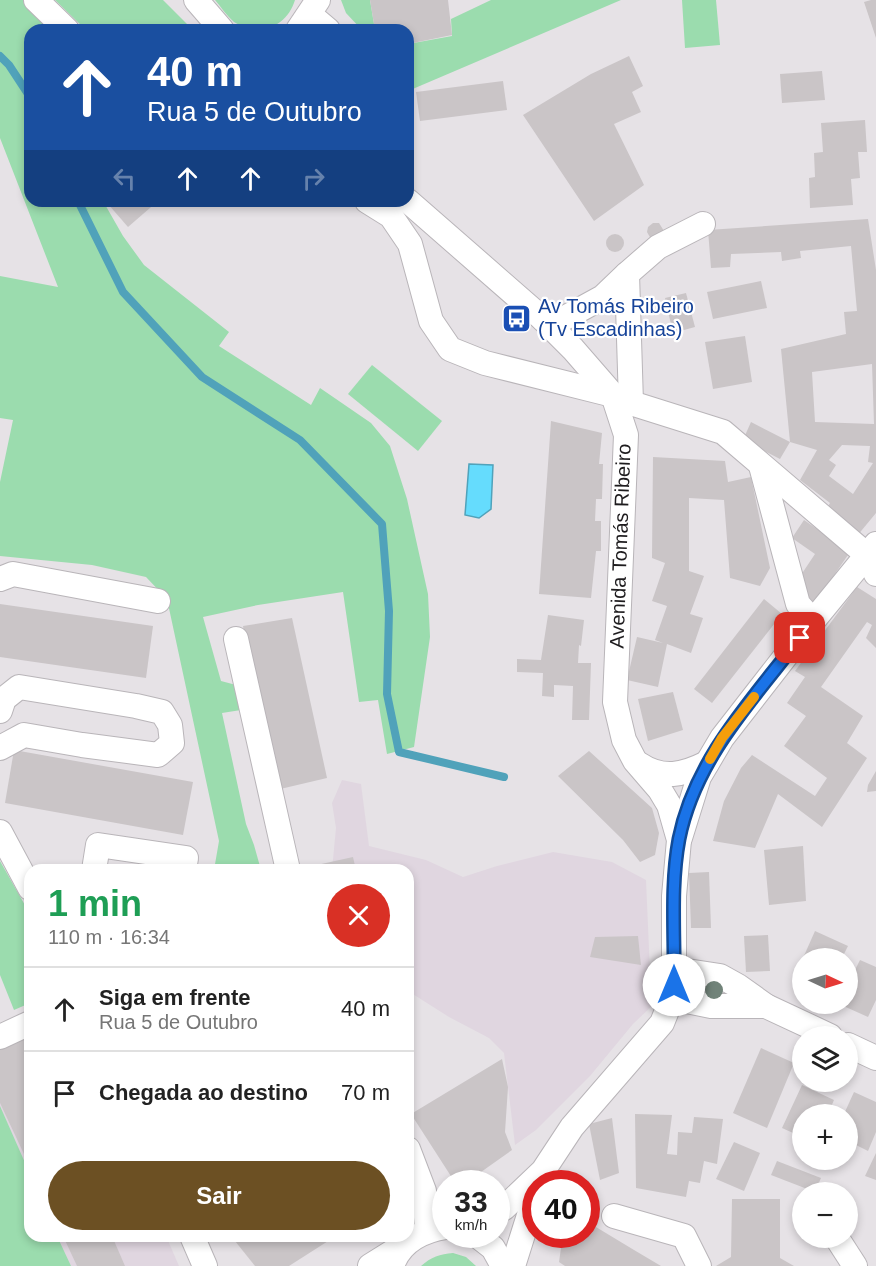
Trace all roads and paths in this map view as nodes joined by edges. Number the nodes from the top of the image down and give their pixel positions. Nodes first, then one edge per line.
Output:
1 (36, 0) edge
2 (196, 0) edge
3 (61, 24) edge
4 (217, 24) edge
5 (414, 206) edge
6 (377, 207) edge
7 (703, 224) dead end
8 (627, 274) junction
9 (543, 319) junction
10 (622, 399) junction
11 (761, 466) junction
12 (873, 557) edge
13 (0, 579) edge
14 (158, 601) dead end
15 (813, 621) junction
16 (236, 639) dead end
17 (0, 711) edge
18 (1, 743) edge
19 (635, 761) junction
20 (707, 763) junction
21 (0, 832) edge
22 (679, 840) junction
23 (95, 864) edge
24 (185, 864) edge
25 (287, 864) edge
26 (24, 877) edge
27 (674, 969) junction
28 (672, 998) junction
29 (766, 1006) junction
30 (24, 1026) edge
31 (809, 1026) edge
32 (0, 1037) edge
33 (858, 1050) edge
34 (876, 1058) edge
35 (414, 1165) edge
36 (546, 1170) edge
37 (432, 1216) edge
38 (614, 1216) dead end
39 (432, 1230) edge
40 (414, 1237) edge
41 (522, 1237) edge
42 (195, 1242) edge
43 (408, 1242) edge
44 (404, 1245) junction
45 (493, 1248) edge
46 (843, 1248) edge
47 (205, 1266) edge
48 (370, 1266) edge
49 (392, 1266) edge
50 (503, 1266) edge
51 (513, 1266) edge
52 (699, 1266) edge
53 (855, 1266) edge

1 - 3 street
2 - 4 street
5 - 9 street, Avenida Tomás Ribeiro
6 - 10 street
7 - 8 street
8 - 9 street
8 - 10 street
9 - 10 street, Avenida Tomás Ribeiro
10 - 11 street
10 - 19 street, Avenida Tomás Ribeiro
11 - 12 street
11 - 15 street
12 - 15 street
13 - 14 street
15 - 20 street
16 - 25 street
17 - 18 street
19 - 20 street
19 - 22 street, Avenida Tomás Ribeiro
20 - 22 street
21 - 26 street
22 - 27 street, Avenida Tomás Ribeiro
23 - 24 street
27 - 28 street, Avenida Tomás Ribeiro
27 - 29 street
28 - 29 street
28 - 36 street, Avenida Tomás Ribeiro
29 - 31 street
30 - 32 street
33 - 34 street
35 - 37 street
38 - 52 street
39 - 40 street
41 - 51 street, Avenida Tomás Ribeiro
42 - 47 street
43 - 44 street
44 - 48 street
44 - 49 street
45 - 50 street
46 - 53 street

